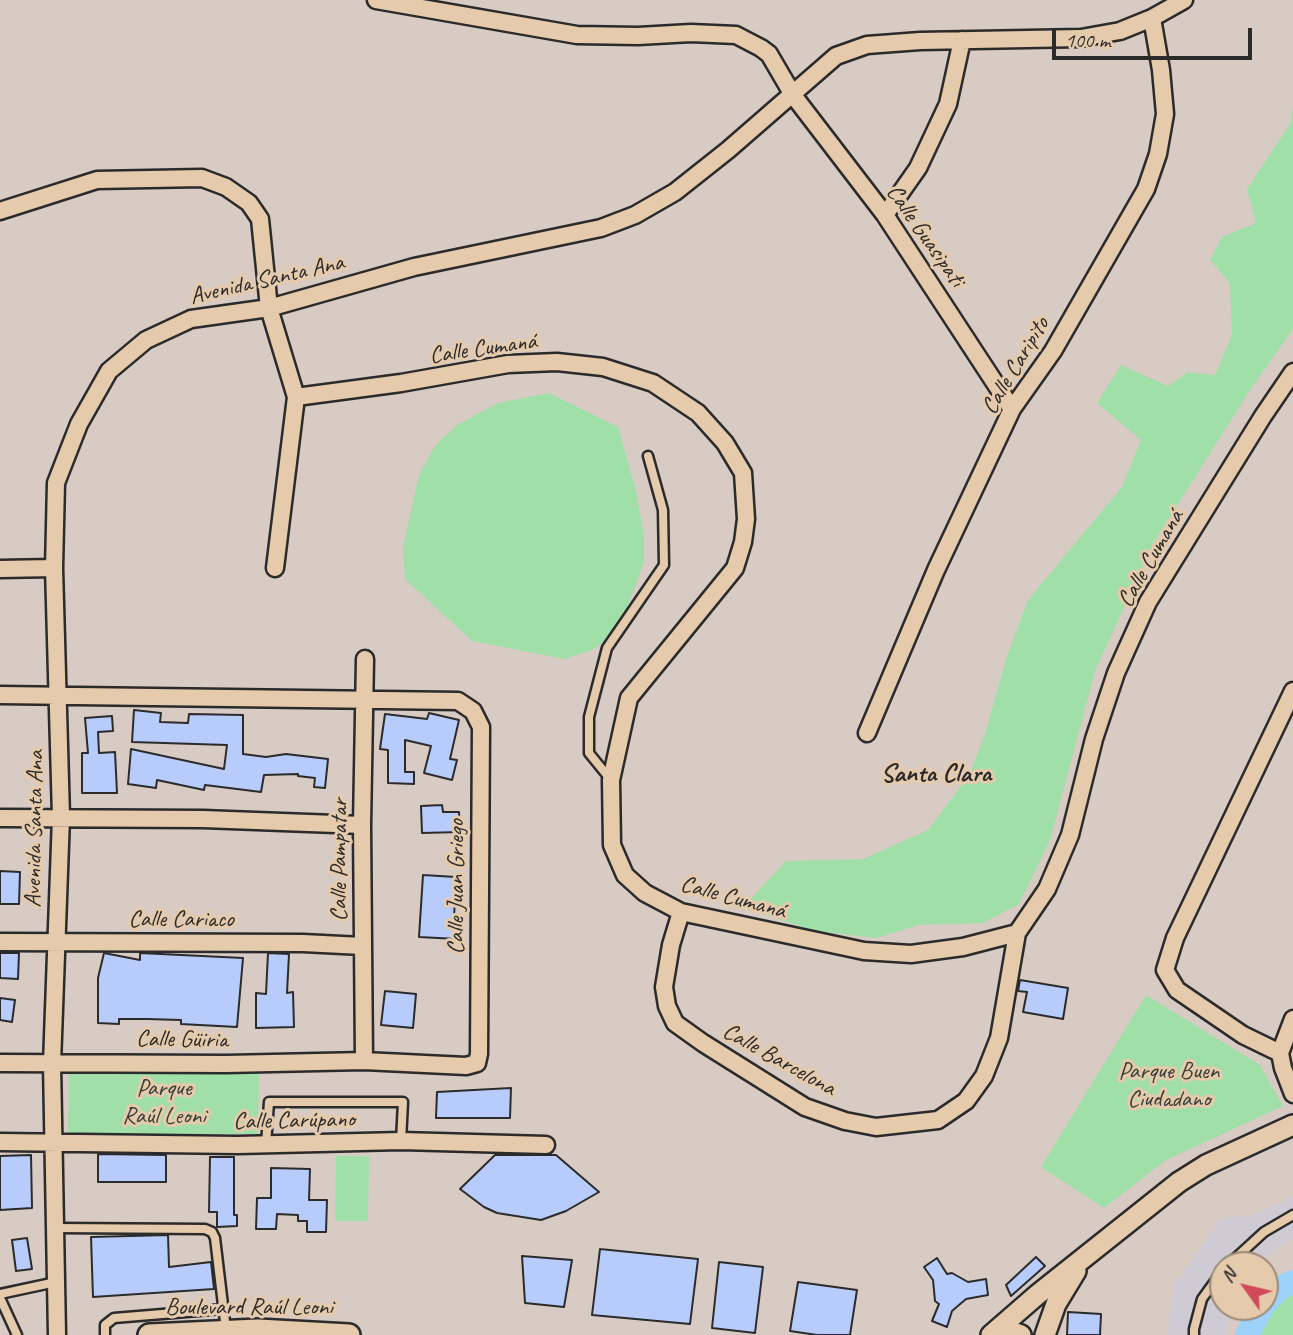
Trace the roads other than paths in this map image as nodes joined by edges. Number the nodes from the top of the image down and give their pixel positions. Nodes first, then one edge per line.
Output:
1 (376, 0) edge
2 (1184, 0) edge
3 (1152, 18) junction
4 (962, 40) junction
5 (793, 95) junction
6 (0, 211) edge
7 (885, 215) junction
8 (269, 308) junction
9 (1293, 372) edge
10 (296, 397) junction
11 (1012, 409) junction
12 (648, 456) dead end
13 (54, 568) junction
14 (275, 568) dead end
15 (0, 569) edge
16 (365, 659) dead end
17 (1293, 691) edge
18 (0, 695) edge
19 (58, 695) junction
20 (365, 700) junction
21 (867, 733) dead end
22 (611, 780) junction
23 (61, 817) junction
24 (0, 818) edge
25 (362, 825) junction
26 (681, 912) junction
27 (1017, 933) junction
28 (0, 942) edge
29 (55, 943) junction
30 (362, 946) junction
31 (1293, 1019) edge
32 (1280, 1053) junction
33 (364, 1061) junction
34 (0, 1063) edge
35 (52, 1064) junction
36 (1293, 1094) edge
37 (1293, 1125) edge
38 (401, 1141) junction
39 (0, 1142) edge
40 (54, 1144) junction
41 (266, 1145) junction
42 (546, 1145) dead end
43 (1293, 1215) edge
44 (56, 1228) junction
45 (1243, 1251) edge
46 (1086, 1256) junction
47 (56, 1282) junction
48 (1209, 1290) edge
49 (0, 1296) edge
50 (223, 1309) junction
51 (226, 1331) junction
52 (16, 1335) edge
53 (57, 1335) edge
54 (105, 1335) edge
55 (149, 1335) edge
56 (349, 1335) edge
57 (992, 1335) edge
58 (1021, 1335) edge
59 (1045, 1335) edge
60 (1194, 1335) edge

1 - 5 street, Calle Guasipati
2 - 3 street, Avenida Santa Ana
3 - 4 street, Avenida Santa Ana
3 - 11 street, Calle Caripito
4 - 5 street, Avenida Santa Ana
4 - 7 street
5 - 7 street, Calle Guasipati
5 - 8 street, Avenida Santa Ana
6 - 8 street
7 - 11 street, Calle Guasipati
8 - 10 street
8 - 13 street, Avenida Santa Ana
9 - 27 street, Calle Cumaná
10 - 14 street
10 - 22 street, Calle Cumaná
11 - 21 street, Calle Caripito
12 - 22 lane
13 - 15 street
13 - 19 street, Avenida Santa Ana
16 - 20 street, Calle Pampatar
17 - 32 street
18 - 19 street
19 - 20 street
19 - 23 street, Avenida Santa Ana
20 - 25 street, Calle Pampatar
20 - 33 street, Calle Juan Griego
22 - 26 street, Calle Cumaná
23 - 24 street
23 - 25 street
23 - 29 street, Avenida Santa Ana
25 - 30 street, Calle Pampatar
26 - 27 street, Calle Cumaná
26 - 27 street, Calle Barcelona
28 - 29 street, Calle Cariaco
29 - 30 street, Calle Cariaco
29 - 35 street, Avenida Santa Ana
30 - 33 street, Calle Pampatar
31 - 32 street
32 - 36 street
33 - 35 street, Calle Güiria
34 - 35 street, Calle Güiria
35 - 40 street, Avenida Santa Ana
37 - 46 street
38 - 41 street, Calle Carúpano
38 - 41 lane
38 - 42 street, Calle Carúpano
39 - 40 street, Calle Carúpano
40 - 41 street, Calle Carúpano
40 - 44 street, Avenida Santa Ana
43 - 45 lane
44 - 47 street, Avenida Santa Ana
44 - 50 lane
46 - 57 street
46 - 59 street
47 - 49 lane
47 - 53 street, Avenida Santa Ana
48 - 60 lane
49 - 52 lane
50 - 51 lane
50 - 54 lane
51 - 55 main road, Boulevard Raúl Leoni
51 - 56 main road, Boulevard Raúl Leoni
57 - 58 street

